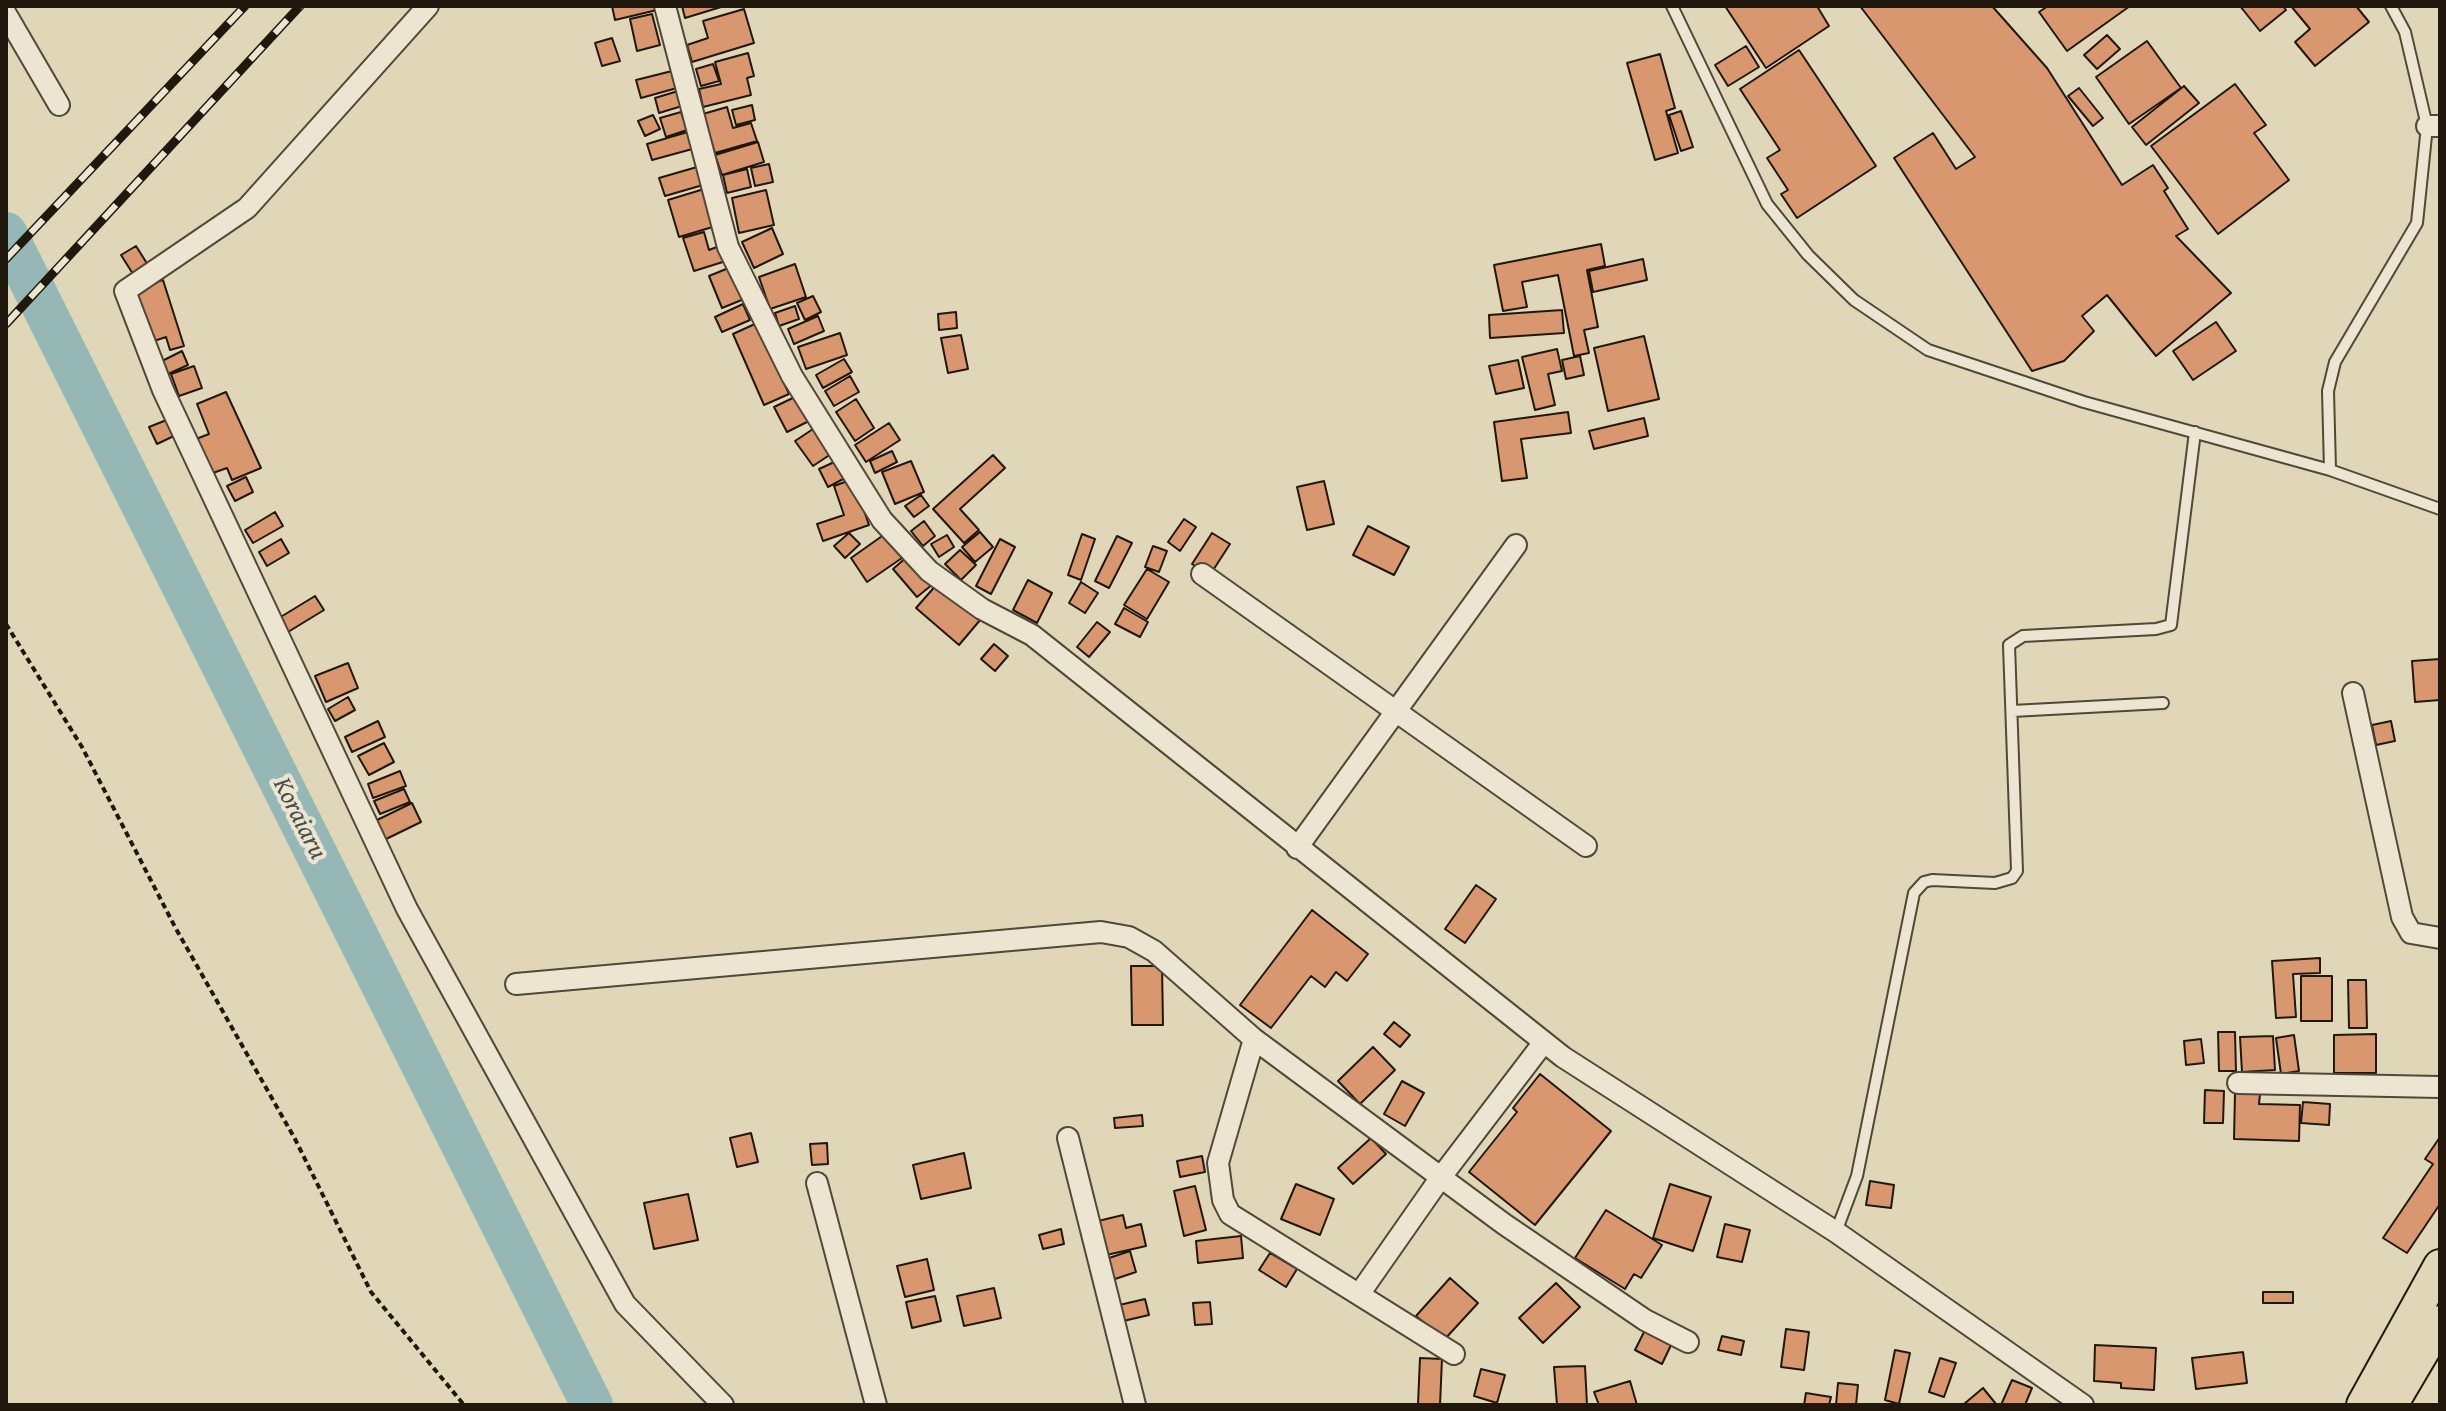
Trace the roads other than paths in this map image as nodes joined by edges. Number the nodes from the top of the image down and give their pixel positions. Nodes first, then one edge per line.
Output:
1 (428, 6) edge
2 (665, 6) edge
3 (1672, 6) edge
4 (2391, 6) edge
5 (6, 14) edge
6 (59, 105) dead end
7 (2433, 126) edge
8 (2195, 432) junction
9 (2330, 470) junction
10 (2440, 509) edge
11 (1516, 545) dead end
12 (1202, 574) dead end
13 (2353, 693) dead end
14 (2163, 703) dead end
15 (1396, 711) junction
16 (2012, 711) junction
17 (1586, 846) dead end
18 (1297, 848) junction
19 (2440, 938) edge
20 (516, 984) dead end
21 (1254, 1039) junction
22 (1544, 1042) junction
23 (2238, 1083) dead end
24 (2440, 1087) edge
25 (1068, 1138) dead end
26 (1441, 1177) junction
27 (817, 1183) dead end
28 (1836, 1232) junction
29 (2440, 1266) edge
30 (1360, 1293) junction
31 (2440, 1322) edge
32 (1688, 1342) dead end
33 (1454, 1354) dead end
34 (723, 1405) edge
35 (876, 1405) edge
36 (1135, 1405) edge
37 (2083, 1405) edge
38 (2363, 1405) edge
39 (2391, 1405) edge

1 - 34 street
2 - 18 street
3 - 8 lane
4 - 7 lane
5 - 6 street
7 - 9 lane
8 - 9 lane
8 - 16 lane
9 - 10 lane
11 - 15 street
12 - 15 street
13 - 19 street
14 - 16 lane
15 - 17 street
15 - 18 street
16 - 28 lane
18 - 22 street
20 - 21 street
21 - 26 street
21 - 30 street
22 - 26 street
22 - 28 street
23 - 24 street
25 - 36 street
26 - 30 street
26 - 32 street
27 - 35 street
28 - 37 street
29 - 38 main road
30 - 33 street
31 - 39 main road

